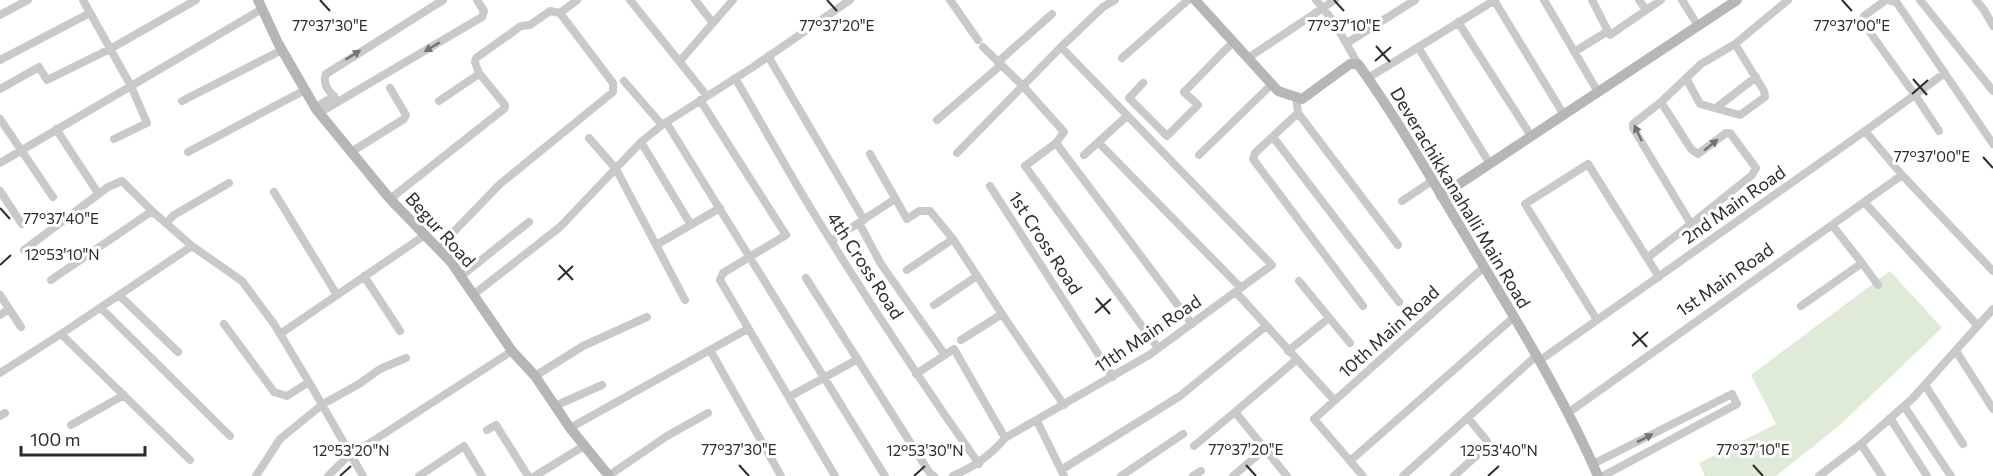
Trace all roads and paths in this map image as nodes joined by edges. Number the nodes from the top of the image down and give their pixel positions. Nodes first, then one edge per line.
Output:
1 (28, 0) edge
2 (83, 0) edge
3 (196, 0) edge
4 (443, 0) edge
5 (477, 0) edge
6 (577, 0) edge
7 (630, 0) edge
8 (695, 0) edge
9 (733, 0) edge
10 (850, 0) edge
11 (950, 0) edge
12 (1115, 0) edge
13 (1188, 0) edge
14 (1195, 0) edge
15 (1316, 0) edge
16 (1335, 0) edge
17 (1416, 0) edge
18 (1495, 0) edge
19 (1544, 0) edge
20 (1592, 0) edge
21 (1639, 0) edge
22 (1661, 0) edge
23 (1682, 0) edge
24 (1737, 0) edge
25 (1788, 0) edge
26 (1887, 0) edge
27 (1920, 0) edge
28 (1976, 0) edge
29 (1993, 4) edge
30 (260, 5) edge
31 (1322, 8) junction
32 (1646, 10) junction
33 (1984, 10) junction
34 (90, 13) junction
35 (560, 13) junction
36 (1052, 14) dead end
37 (0, 15) edge
38 (713, 22) junction
39 (1458, 22) junction
40 (1698, 26) junction
41 (1993, 26) edge
42 (1608, 31) junction
43 (978, 40) dead end
44 (1233, 42) junction
45 (1347, 43) junction
46 (1735, 44) junction
47 (983, 47) dead end
48 (1061, 47) junction
49 (1418, 47) junction
50 (110, 49) junction
51 (282, 50) junction
52 (1574, 52) junction
53 (768, 56) junction
54 (1122, 58) dead end
55 (1248, 58) junction
56 (0, 60) edge
57 (680, 61) junction
58 (999, 64) junction
59 (1358, 64) junction
60 (479, 73) junction
61 (1945, 73) junction
62 (1756, 77) junction
63 (735, 78) junction
64 (1368, 78) junction
65 (1686, 78) junction
66 (624, 81) dead end
67 (1143, 83) dead end
68 (1272, 84) junction
69 (131, 86) junction
70 (1023, 86) junction
71 (390, 88) dead end
72 (0, 89) edge
73 (305, 90) junction
74 (1993, 91) edge
75 (1598, 92) junction
76 (1916, 95) junction
77 (1296, 96) junction
78 (703, 98) junction
79 (336, 99) junction
80 (182, 101) dead end
81 (439, 101) dead end
82 (1661, 102) junction
83 (1716, 108) junction
84 (317, 110) junction
85 (1298, 113) junction
86 (1564, 115) junction
87 (1127, 116) junction
88 (0, 118) edge
89 (937, 120) dead end
90 (664, 124) junction
91 (56, 129) junction
92 (1865, 131) junction
93 (1939, 131) dead end
94 (1531, 136) junction
95 (1273, 137) junction
96 (589, 138) dead end
97 (114, 139) dead end
98 (641, 142) junction
99 (1098, 142) junction
100 (1056, 143) junction
101 (1993, 144) edge
102 (21, 151) junction
103 (188, 152) dead end
104 (351, 152) junction
105 (957, 153) dead end
106 (870, 154) dead end
107 (1084, 155) dead end
108 (1199, 155) dead end
109 (0, 163) edge
110 (1490, 164) junction
111 (616, 169) junction
112 (1902, 175) junction
113 (1432, 181) junction
114 (229, 183) dead end
115 (990, 186) dead end
116 (0, 191) edge
117 (274, 192) dead end
118 (98, 193) junction
119 (1441, 196) junction
120 (53, 197) dead end
121 (390, 199) junction
122 (896, 199) junction
123 (1402, 201) dead end
124 (1864, 202) junction
125 (720, 208) junction
126 (152, 211) junction
127 (529, 222) dead end
128 (861, 222) junction
129 (22, 224) dead end
130 (166, 224) junction
131 (1691, 224) junction
132 (691, 225) junction
133 (1832, 225) junction
134 (425, 235) junction
135 (953, 240) junction
136 (831, 241) junction
137 (656, 245) junction
138 (1398, 245) dead end
139 (192, 246) junction
140 (438, 248) junction
141 (24, 250) dead end
142 (751, 258) junction
143 (1647, 258) junction
144 (1862, 263) junction
145 (1484, 267) junction
146 (907, 270) dead end
147 (1993, 271) edge
148 (364, 276) junction
149 (977, 276) junction
150 (460, 277) junction
151 (1659, 277) junction
152 (806, 278) dead end
153 (51, 280) dead end
154 (1299, 281) dead end
155 (1878, 285) dead end
156 (1238, 290) junction
157 (0, 295) edge
158 (119, 295) junction
159 (337, 295) junction
160 (473, 295) junction
161 (685, 300) dead end
162 (1399, 302) dead end
163 (934, 305) dead end
164 (1363, 306) dead end
165 (1801, 306) dead end
166 (101, 308) junction
167 (9, 309) junction
168 (1993, 309) edge
169 (1002, 314) junction
170 (0, 315) edge
171 (647, 316) dead end
172 (1329, 318) junction
173 (1514, 318) junction
174 (1597, 320) junction
175 (224, 324) dead end
176 (1192, 324) junction
177 (1266, 326) junction
178 (1978, 326) junction
179 (21, 327) dead end
180 (400, 331) dead end
181 (749, 331) junction
182 (62, 334) junction
183 (280, 334) junction
184 (962, 340) dead end
185 (1350, 343) dead end
186 (1158, 348) junction
187 (710, 350) junction
188 (512, 351) junction
189 (1288, 351) junction
190 (1956, 351) junction
191 (178, 352) dead end
192 (945, 355) junction
193 (406, 358) dead end
194 (858, 359) junction
195 (1538, 359) junction
196 (1296, 360) junction
197 (0, 373) edge
198 (916, 374) junction
199 (535, 376) junction
200 (825, 377) junction
201 (1113, 377) junction
202 (309, 382) junction
203 (602, 385) dead end
204 (1925, 385) junction
205 (124, 395) junction
206 (789, 397) junction
207 (1334, 400) junction
208 (322, 404) junction
209 (1064, 405) junction
210 (555, 406) junction
211 (1904, 406) junction
212 (1993, 409) edge
213 (1235, 412) junction
214 (708, 413) dead end
215 (1568, 413) junction
216 (1468, 418) junction
217 (1890, 418) junction
218 (1036, 421) junction
219 (71, 425) dead end
220 (570, 428) junction
221 (487, 430) dead end
222 (1183, 434) dead end
223 (230, 436) dead end
224 (1005, 438) junction
225 (1861, 444) junction
226 (1963, 444) dead end
227 (584, 446) junction
228 (1194, 446) dead end
229 (1265, 448) junction
230 (351, 456) junction
231 (190, 460) dead end
232 (1350, 461) junction
233 (979, 464) junction
234 (1593, 464) junction
235 (1830, 468) junction
236 (1201, 471) dead end
237 (1063, 473) edge
238 (423, 475) edge
239 (929, 475) edge
240 (256, 476) edge
241 (328, 476) edge
242 (363, 476) edge
243 (482, 476) edge
244 (528, 476) edge
245 (535, 476) edge
246 (609, 476) edge
247 (782, 476) edge
248 (835, 476) edge
249 (885, 476) edge
250 (953, 476) edge
251 (1121, 476) edge
252 (1193, 476) edge
253 (1233, 476) edge
254 (1287, 476) edge
255 (1363, 476) edge
256 (1403, 476) edge
257 (1454, 476) edge
258 (1598, 476) edge
259 (1603, 476) edge
260 (1819, 476) edge
261 (1835, 476) edge
262 (1882, 476) edge
263 (1927, 476) edge
264 (1951, 476) edge

1 - 37 street
2 - 34 street
3 - 50 street
79 -> 4 street
5 -> 79 street
6 - 35 street
7 - 57 street
8 - 38 street
9 - 38 street
10 - 53 street
11 - 43 street
12 - 48 street
13 - 54 street
14 - 44 street
15 - 31 street
16 - 31 street
17 - 45 street
18 - 39 street
18 - 86 street
19 - 52 street
20 - 42 street
21 - 32 street
22 - 32 street
23 - 40 street
24 - 40 street
25 - 46 street
26 - 61 street
26 - 76 street
27 - 74 street
28 - 33 street
29 - 33 street
30 - 51 street, Begur Road
30 - 69 street
31 - 45 street
31 - 55 street
32 - 42 street
33 - 41 street
34 - 50 street
34 - 56 street
35 - 60 street
35 - 140 street
36 - 58 street
38 - 57 street
39 - 49 street
39 - 94 street
40 - 75 street
42 - 52 street
44 - 55 street
44 - 67 street
45 - 59 street
46 - 62 street
46 - 65 street
47 - 58 street
48 - 70 street
48 - 87 street
49 - 64 street
49 - 110 street
50 - 69 street
50 - 72 street
51 - 73 street, Begur Road
51 - 80 street
52 - 75 street
53 - 63 street
53 - 128 street
55 - 68 street
57 - 78 street
58 - 70 street
58 - 89 street
59 - 64 street, Deverachikkanahalli Main Road
59 - 77 street
60 - 81 street
60 - 121 street
61 - 76 street, 2nd Main Road
61 - 101 street
62 - 83 street
62 - 83 street
63 - 78 street
63 - 136 street, 4th Cross Road
64 - 113 street, Deverachikkanahalli Main Road
65 - 82 street
65 - 83 street
66 - 90 street
68 - 77 street
68 - 108 street
69 - 91 street
69 - 97 street
70 - 100 street
70 - 105 street
71 - 104 street
73 - 84 street, Begur Road
73 - 103 street
75 - 86 street
76 - 92 street, 2nd Main Road
76 - 93 street
77 - 85 street
78 - 90 street
78 - 142 street
79 - 84 street
131 -> 82 street
82 -> 131 street
84 - 104 street, Begur Road
85 - 95 street
85 - 138 street
86 - 94 street
87 - 99 street
87 - 156 street, 11th Main Road
88 - 102 street
90 - 98 street
90 - 125 street
91 - 102 street
91 - 118 street
92 - 112 street
92 - 151 street, 2nd Main Road
94 - 110 street
95 - 162 street
95 - 164 street
96 - 111 street
98 - 111 street
98 - 132 street
99 - 107 street
99 - 156 street
100 - 176 street
100 - 186 street
102 - 109 street
102 - 120 street
104 - 121 street, Begur Road
106 - 122 street
110 - 119 street
111 - 137 street
111 - 160 street
112 - 124 street, 1st Main Road
112 - 147 street
113 - 119 street, Deverachikkanahalli Main Road
113 - 123 street
114 - 130 street
115 - 201 street, 1st Cross Road
116 - 129 street
117 - 159 street
118 - 126 street
118 - 141 street
119 - 145 street, Deverachikkanahalli Main Road
121 - 134 street, Begur Road
122 - 128 street
122 - 135 street
124 - 133 street, 1st Main Road
124 - 178 street
125 - 132 street
125 - 142 street
126 - 130 street
126 - 153 street
127 - 150 street
128 - 136 street
128 - 192 street
130 - 139 street
131 - 143 street
132 - 137 street
133 - 144 street
133 - 215 street, 1st Main Road
134 - 140 street, Begur Road
134 - 148 street
135 - 146 street
135 - 149 street
136 - 198 street, 4th Cross Road
137 - 161 street
139 - 158 street
139 - 183 street
140 - 150 street, Begur Road
142 - 181 street
142 - 200 street
143 - 151 street
143 - 174 street
144 - 155 street
144 - 165 street
145 - 173 street, Deverachikkanahalli Main Road
145 - 207 street, 10th Main Road
148 - 159 street
148 - 180 street
149 - 163 street
149 - 169 street
150 - 160 street, Begur Road
151 - 174 street, 2nd Main Road
152 - 194 street
154 - 172 street
156 - 176 street, 11th Main Road
156 - 177 street
157 - 167 street
158 - 166 street
158 - 191 street
159 - 183 street
160 - 188 street, Begur Road
166 - 182 street
166 - 223 street
167 - 170 street
167 - 179 street
168 - 178 street
169 - 184 street
169 - 209 street
171 - 199 street
172 - 185 street
172 - 189 street
173 - 195 street, Deverachikkanahalli Main Road
173 - 232 street
174 - 195 street, 2nd Main Road
175 - 202 street
176 - 186 street, 11th Main Road
177 - 189 street
177 - 237 street
178 - 190 street
181 - 187 street
181 - 206 street
182 - 197 street
182 - 205 street
183 - 202 street
186 - 201 street, 11th Main Road
187 - 220 street
187 - 247 street
188 - 199 street, Begur Road
188 - 230 street
189 - 196 street
190 - 204 street
190 - 212 street
192 - 198 street
192 - 224 street
193 - 208 street
194 - 200 street
194 - 239 street
195 - 215 street, Deverachikkanahalli Main Road
195 - 216 street, 2nd Main Road
196 - 207 street
196 - 213 street
198 - 233 street, 4th Cross Road
199 - 210 street, Begur Road
200 - 206 street
200 - 249 street
201 - 209 street, 11th Main Road
202 - 208 street
203 - 210 street
204 - 211 street
204 - 226 street
205 - 219 street
205 - 231 street
206 - 248 street
207 - 232 street, 10th Main Road
208 - 230 street
208 - 240 street
209 - 218 street, 11th Main Road
210 - 220 street, Begur Road
211 - 217 street
211 - 264 street
213 - 228 street
213 - 229 street
214 - 246 street
215 - 234 street, Deverachikkanahalli Main Road
216 - 256 street, 2nd Main Road
216 - 257 street
217 - 225 street
217 - 263 street
218 - 224 street, 11th Main Road
218 - 237 street
220 - 227 street, Begur Road
221 - 244 street
222 - 251 street
224 - 233 street, 11th Main Road
225 - 235 street
225 - 262 street
227 - 245 street
227 - 246 street, Begur Road
229 - 253 street
229 - 254 street
230 - 241 street
230 - 242 street
232 - 255 street
233 - 250 street
234 - 258 street, Deverachikkanahalli Main Road
234 -> 259 street
235 - 260 street
235 - 261 street
236 - 252 street
238 - 243 street

